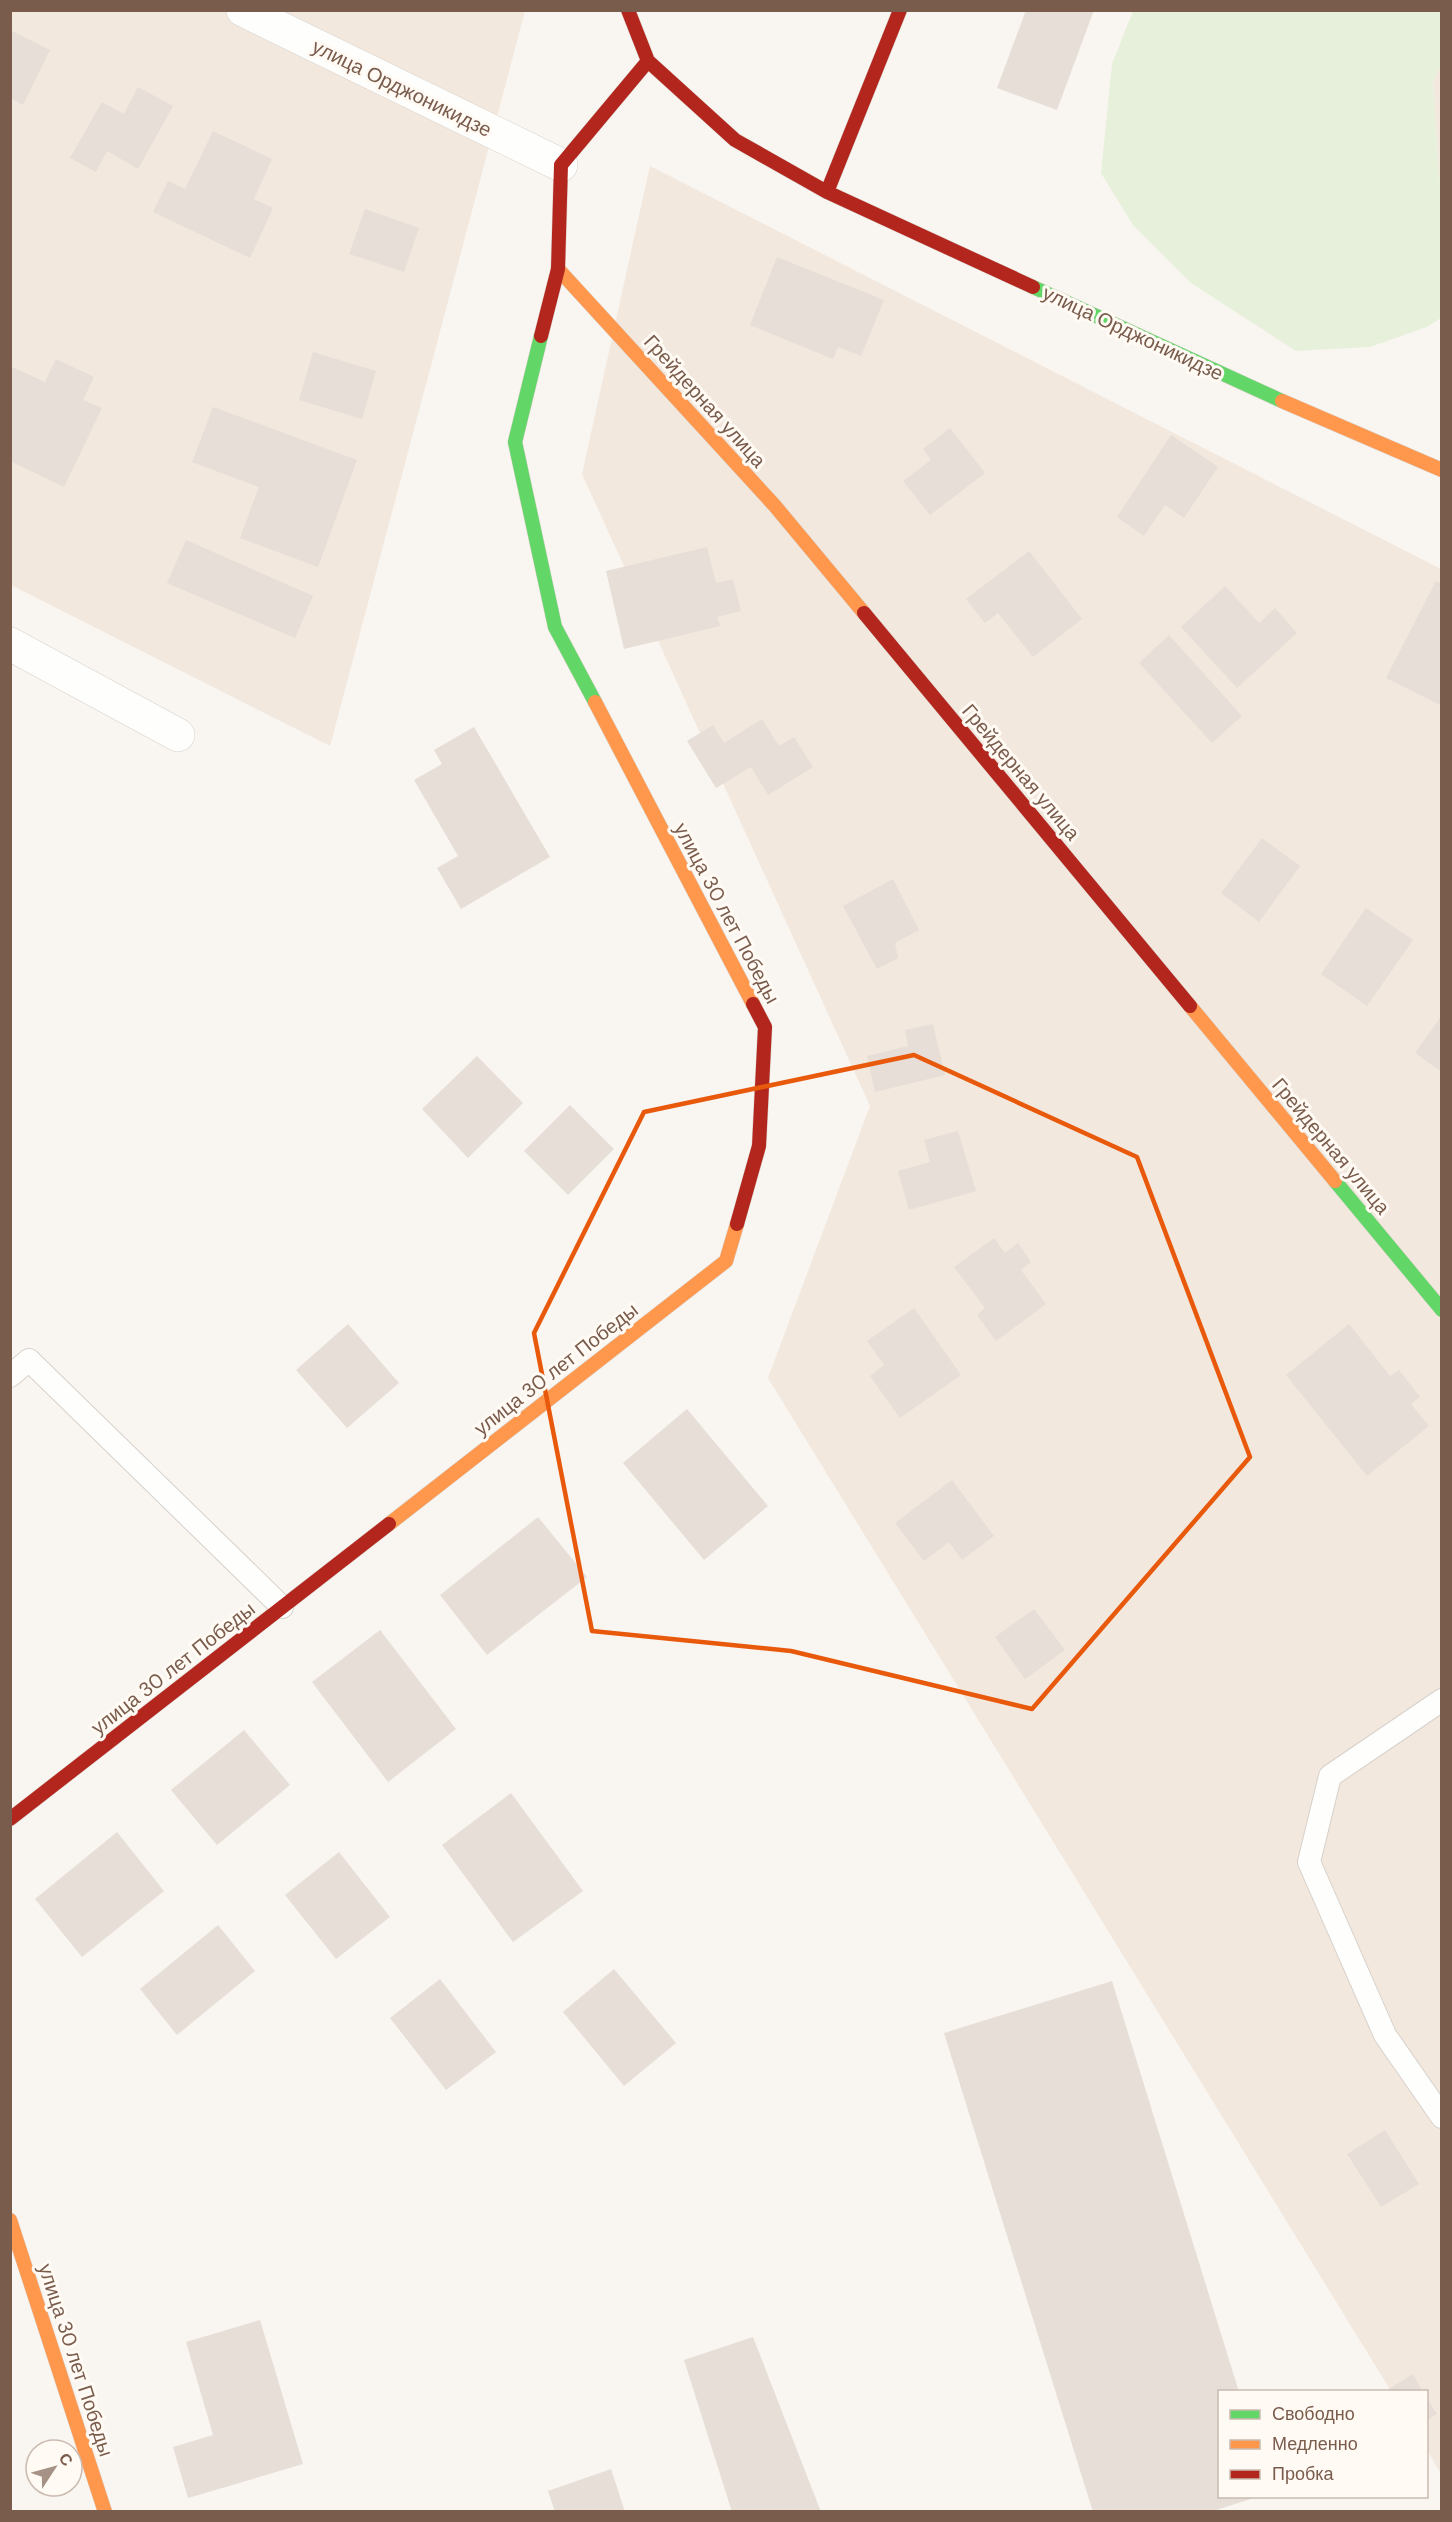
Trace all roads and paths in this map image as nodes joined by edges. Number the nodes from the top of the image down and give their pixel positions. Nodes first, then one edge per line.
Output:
1 (243, 10) edge
2 (628, 10) edge
3 (900, 10) edge
4 (648, 61) junction
5 (561, 165) junction
6 (827, 192) junction
7 (558, 269) junction
8 (1442, 470) edge
9 (10, 644) edge
10 (178, 735) dead end
11 (1442, 1310) edge
12 (10, 1376) edge
13 (282, 1607) junction
14 (1442, 1700) edge
15 (10, 1819) edge
16 (1442, 2117) edge
17 (10, 2220) edge
18 (105, 2511) edge

1 - 5 street, улица Орджоникидзе
2 - 4 street
3 - 6 street
4 - 5 street
4 - 6 street, улица Орджоникидзе
5 - 7 street, улица 30 лет Победы
6 - 8 street, улица Орджоникидзе
7 - 11 street, Грейдерная улица
7 - 13 street, улица 30 лет Победы
9 - 10 street
12 - 13 lane
13 - 15 street, улица 30 лет Победы
14 - 16 lane
17 - 18 street, улица 30 лет Победы

